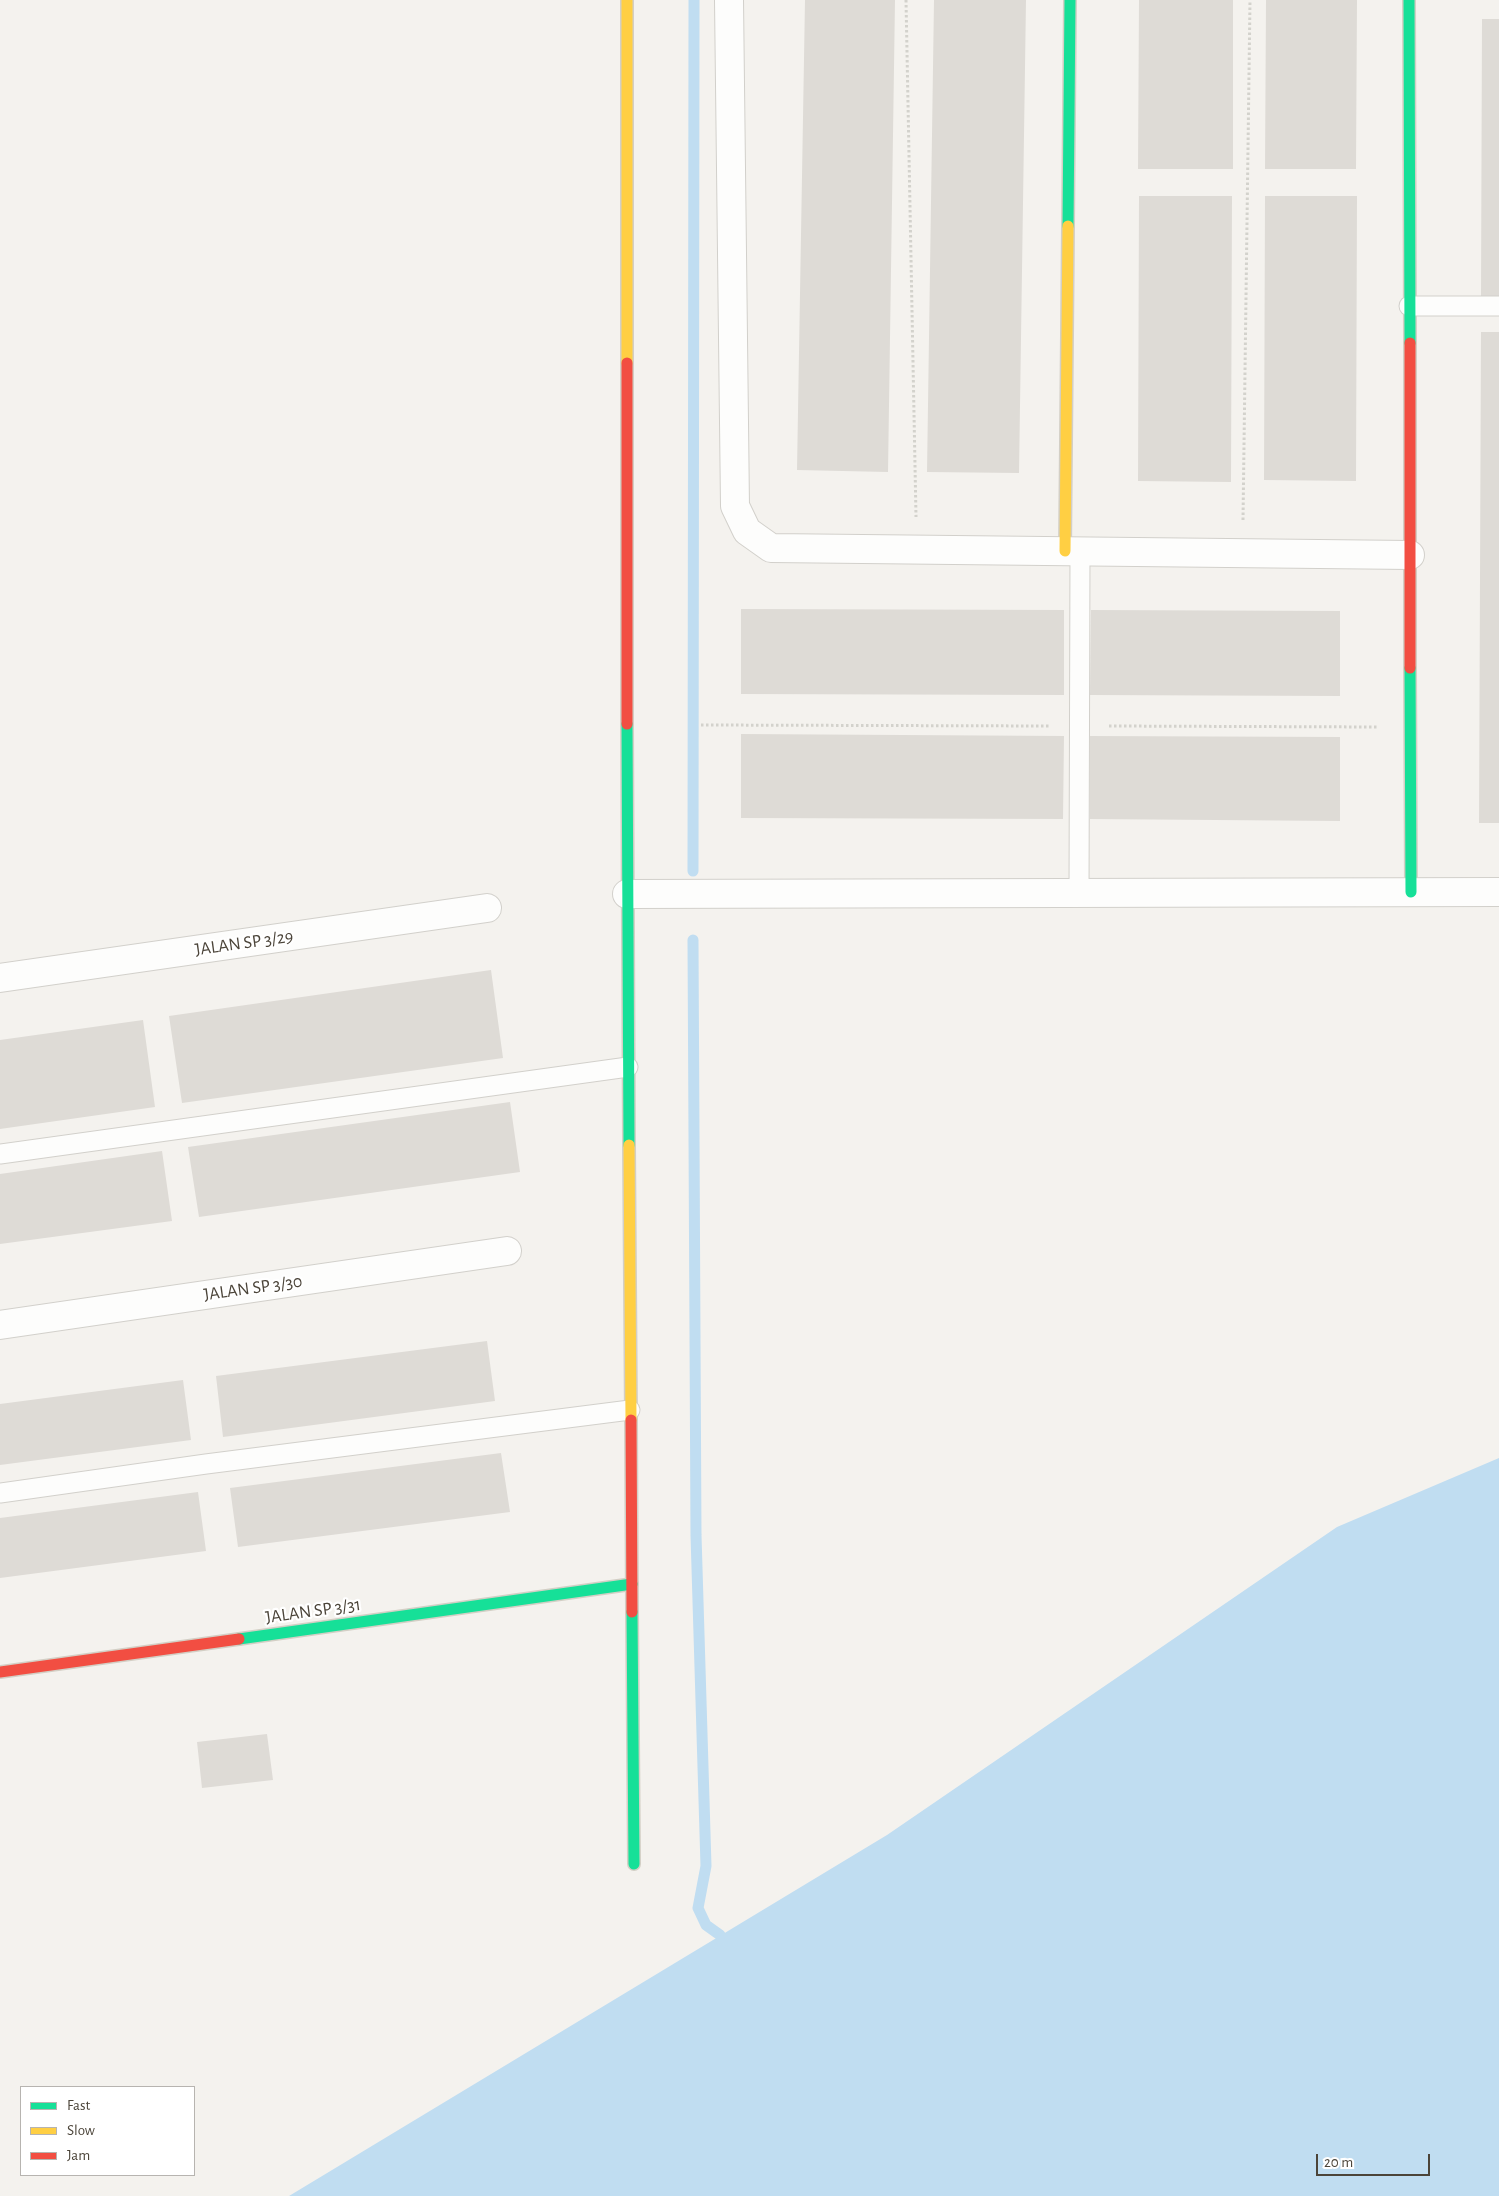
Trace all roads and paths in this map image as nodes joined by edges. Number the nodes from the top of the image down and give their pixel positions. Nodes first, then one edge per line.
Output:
1 (627, 0) edge
2 (729, 0) edge
3 (906, 0) edge
4 (1070, 0) edge
5 (1250, 0) edge
6 (1409, 0) edge
7 (1409, 306) junction
8 (1499, 306) edge
9 (917, 549) junction
10 (1072, 551) junction
11 (1242, 553) junction
12 (1410, 555) junction
13 (1411, 892) junction
14 (1499, 892) edge
15 (627, 894) junction
16 (1079, 894) junction
17 (487, 908) dead end
18 (0, 978) edge
19 (628, 1067) junction
20 (0, 1154) edge
21 (507, 1251) dead end
22 (0, 1325) edge
23 (630, 1410) junction
24 (0, 1492) edge
25 (632, 1584) junction
26 (0, 1672) edge
27 (634, 1864) dead end

1 - 15 street
2 - 9 street
3 - 9 path
4 - 10 street
5 - 11 path
6 - 7 street
7 - 8 lane
7 - 12 street
9 - 10 street
10 - 11 street
10 - 16 lane
11 - 12 street
12 - 13 street
13 - 14 street
13 - 16 street
15 - 16 street
15 - 19 street
17 - 18 street, JALAN SP 3/29
19 - 20 lane
19 - 23 street
21 - 22 street, JALAN SP 3/30
23 - 24 lane
23 - 25 street
25 - 26 street, JALAN SP 3/31
25 - 27 street

